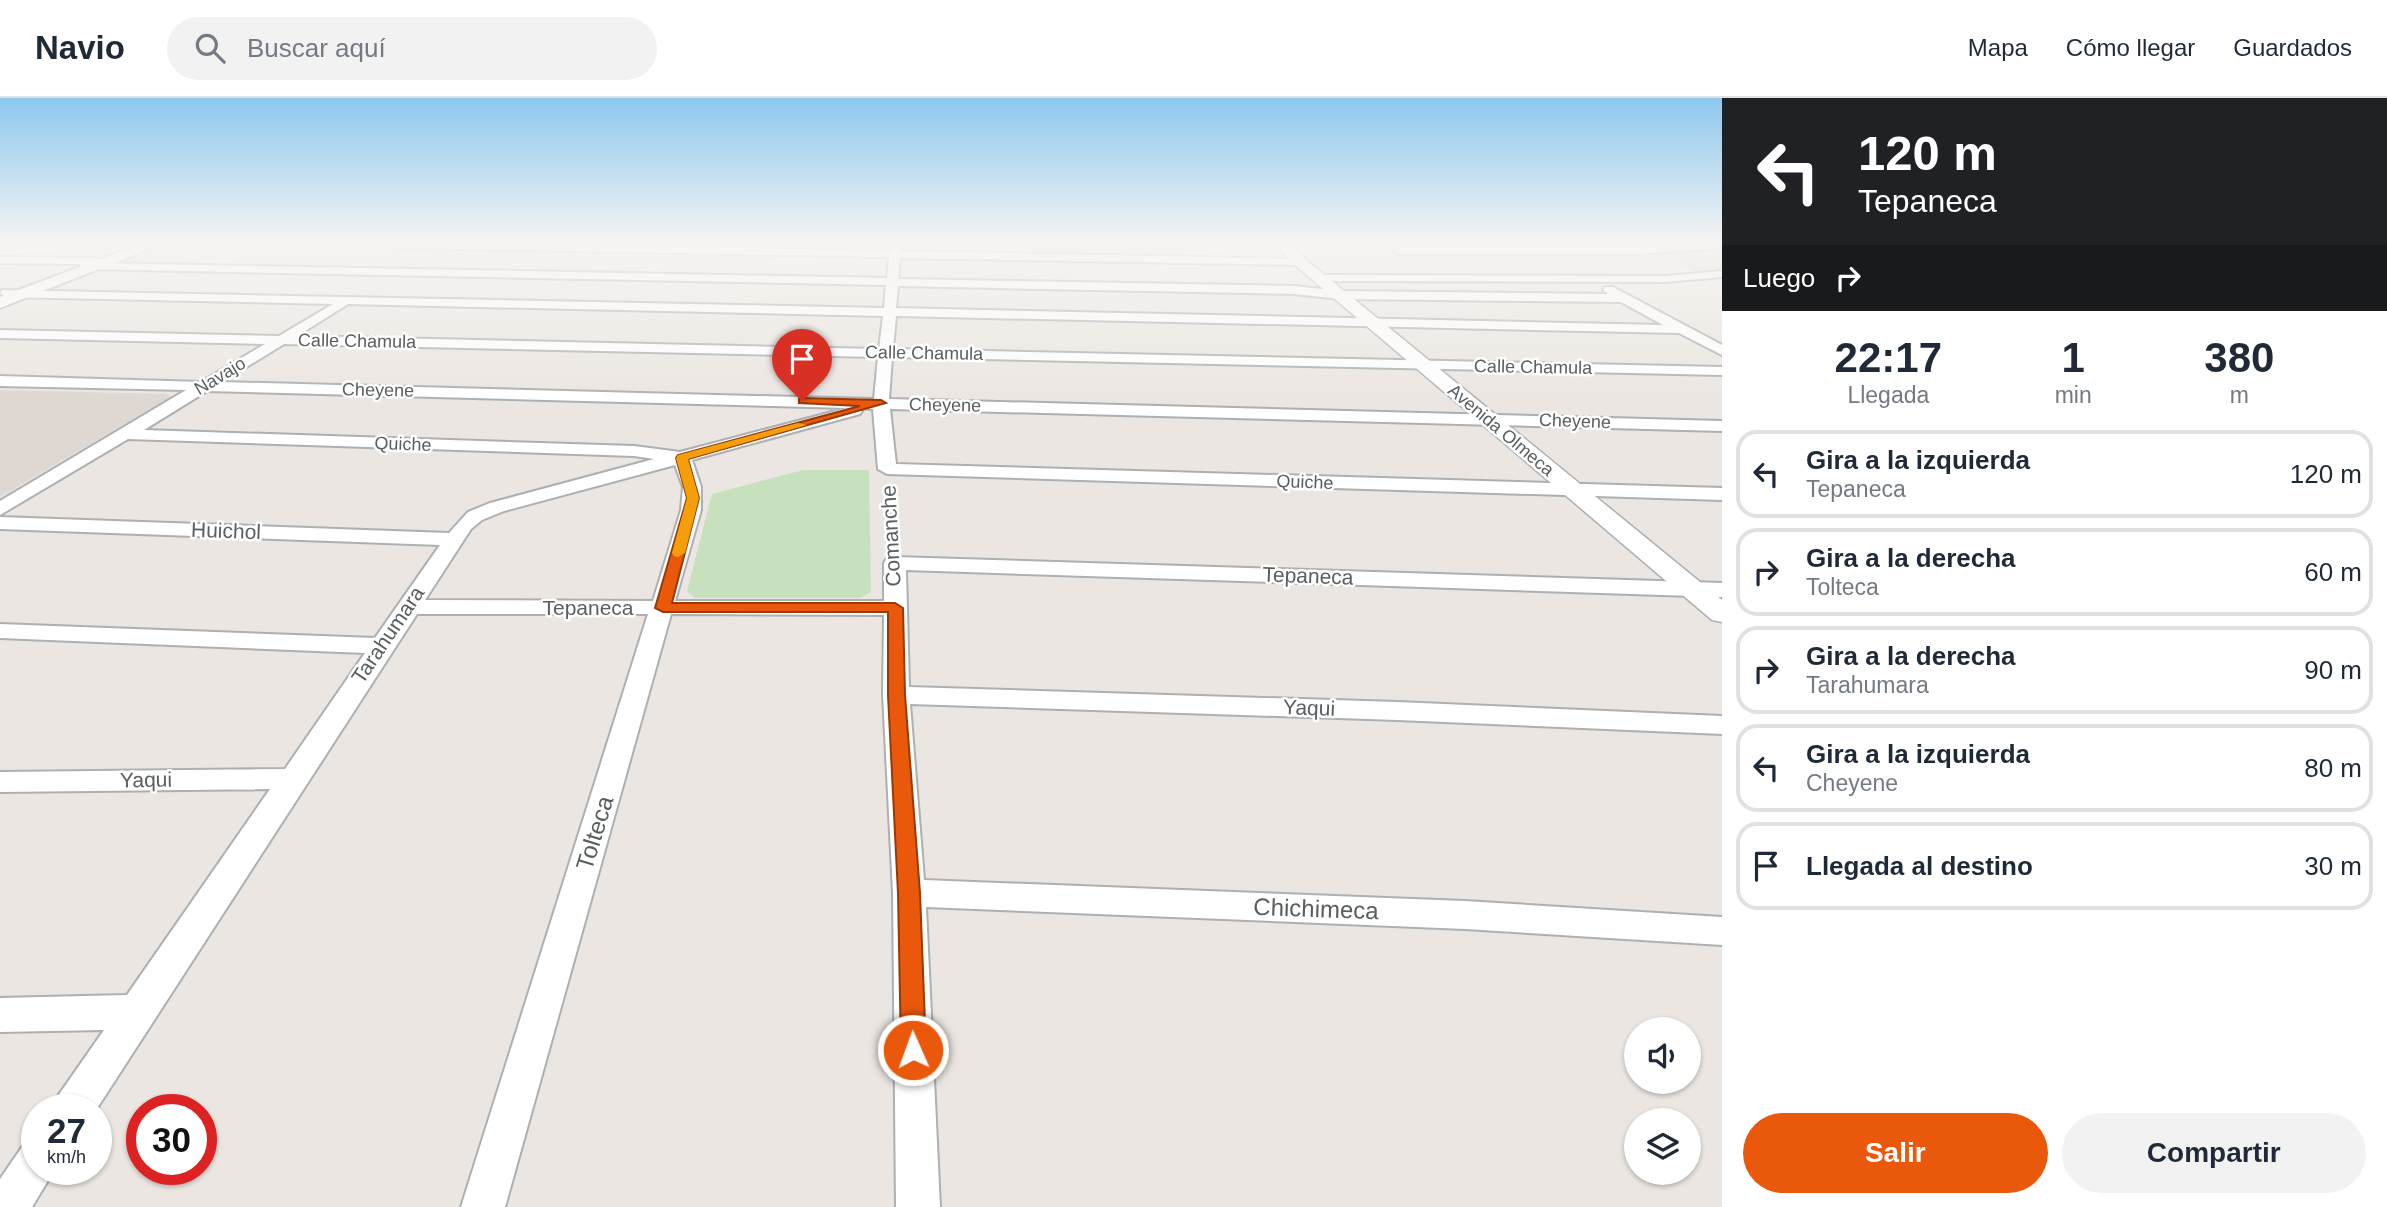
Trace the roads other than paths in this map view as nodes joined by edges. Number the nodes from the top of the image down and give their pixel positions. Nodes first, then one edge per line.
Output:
1 (82, 296) edge
2 (355, 296) edge
3 (891, 296) edge
4 (1341, 296) edge
5 (1411, 296) edge
6 (1618, 296) edge
7 (1622, 298) junction
8 (344, 302) junction
9 (889, 313) junction
10 (1373, 323) junction
11 (1680, 329) junction
12 (0, 334) edge
13 (282, 339) junction
14 (1722, 351) edge
15 (885, 352) junction
16 (1424, 365) junction
17 (1722, 371) edge
18 (0, 381) edge
19 (203, 386) junction
20 (881, 403) junction
21 (1486, 418) junction
22 (1722, 426) edge
23 (124, 434) junction
24 (682, 458) junction
25 (887, 469) joint
26 (1574, 491) junction
27 (1722, 494) edge
28 (0, 509) edge
29 (0, 523) edge
30 (453, 538) junction
31 (895, 563) joint
32 (1691, 590) junction
33 (1722, 590) edge
34 (407, 607) junction
35 (663, 608) junction
36 (895, 608) junction
37 (1722, 614) edge
38 (0, 631) edge
39 (381, 646) junction
40 (896, 695) junction
41 (1722, 725) edge
42 (292, 779) junction
43 (0, 782) edge
44 (909, 893) junction
45 (1722, 931) edge
46 (137, 1012) junction
47 (0, 1015) edge
48 (83, 1094) edge
49 (22, 1185) edge
50 (7, 1207) edge
51 (483, 1207) edge
52 (918, 1207) edge

1 - 8 street
2 - 8 street, Navajo
3 - 9 street, Comanche
4 - 10 street, Avenida Olmeca
5 - 7 street
6 - 7 street
7 - 11 street
8 - 9 street
8 - 13 street, Navajo
9 - 10 street
9 - 15 street, Comanche
10 - 11 street
10 - 16 street, Avenida Olmeca
11 - 14 street
12 - 13 street, Calle Chamula
13 - 15 street, Calle Chamula
13 - 19 street, Navajo
15 - 16 street, Calle Chamula
15 - 20 street, Comanche
16 - 17 street, Calle Chamula
16 - 21 street, Avenida Olmeca
18 - 19 street, Cheyene
19 - 20 street, Cheyene
19 - 23 street, Navajo
20 - 21 street, Cheyene
20 - 24 street, Tarahumara
20 - 25 street, Comanche
21 - 22 street, Cheyene
21 - 26 street, Avenida Olmeca
23 - 24 street, Quiche
23 - 28 street, Navajo
24 - 30 street, Tarahumara
24 - 35 street, Tolteca
25 - 26 street, Quiche
26 - 27 street, Quiche
26 - 32 street, Avenida Olmeca
29 - 30 street, Huichol
30 - 34 street, Tarahumara
31 - 32 street, Tepaneca
31 - 36 street, Comanche
32 - 33 street, Tepaneca
32 - 37 street, Avenida Olmeca
34 - 35 street, Tepaneca
34 - 39 street, Tarahumara
35 - 36 street, Tepaneca
35 - 51 street, Tolteca
36 - 40 street, Comanche
38 - 39 street
39 - 42 street, Tarahumara
40 - 41 street, Yaqui
40 - 44 street, Comanche
42 - 43 street, Yaqui
42 - 46 street, Tarahumara
44 - 45 street, Chichimeca
44 - 52 street, Comanche
46 - 47 street
46 - 48 street, Tarahumara
49 - 50 street

